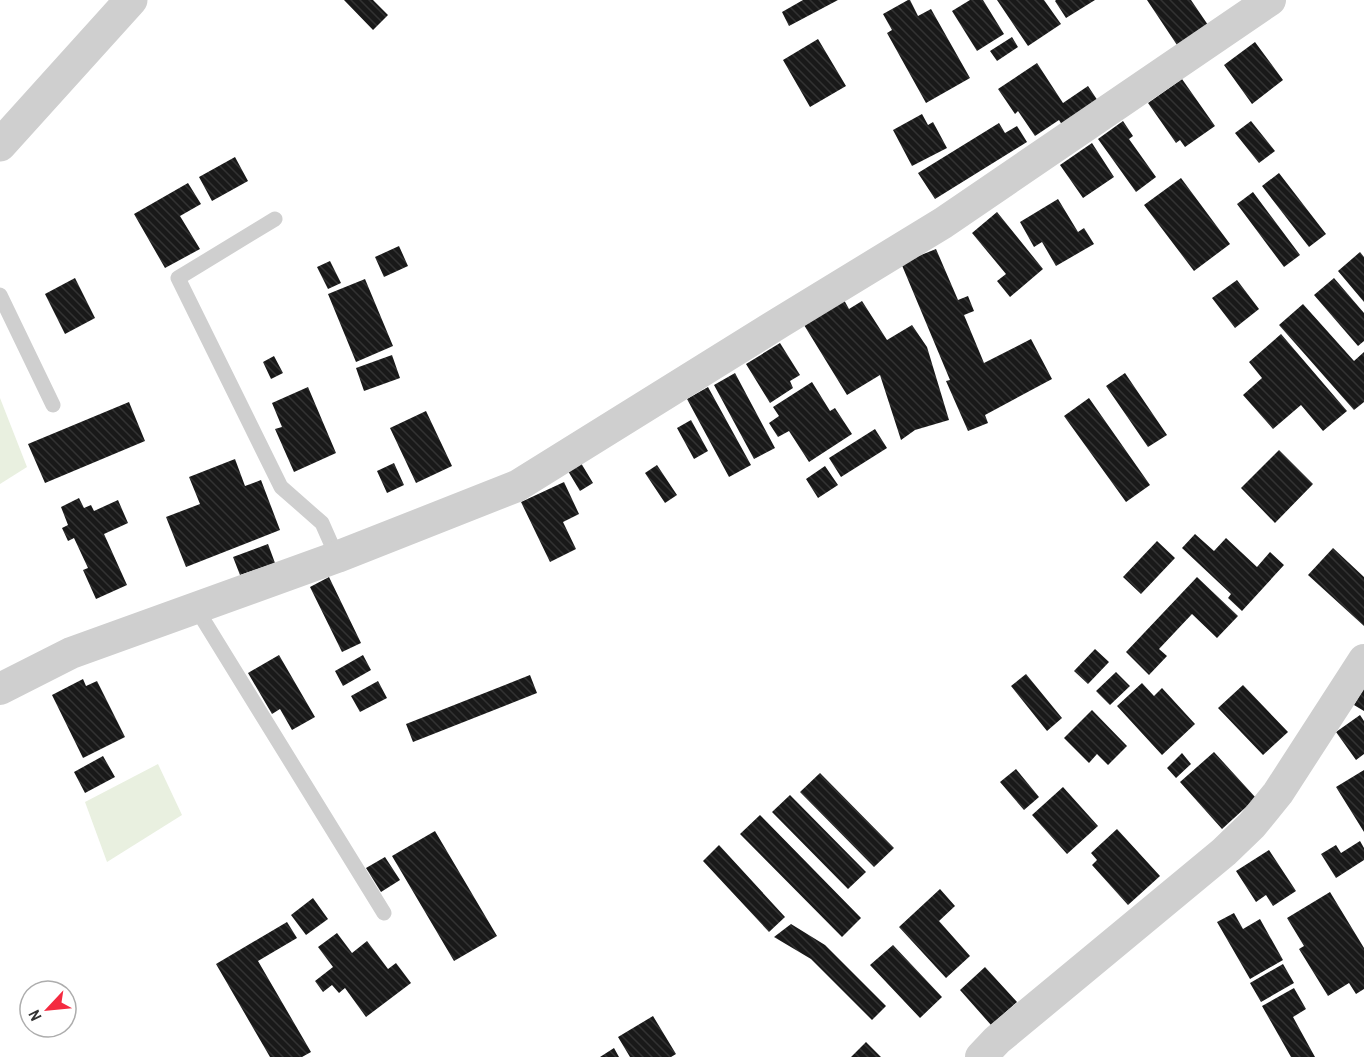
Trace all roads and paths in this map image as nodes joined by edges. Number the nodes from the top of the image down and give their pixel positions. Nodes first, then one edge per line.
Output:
1 (131, 0) edge
2 (1270, 0) edge
3 (0, 145) edge
4 (275, 219) dead end
5 (0, 295) edge
6 (53, 405) dead end
7 (338, 557) junction
8 (196, 608) junction
9 (1364, 660) edge
10 (0, 689) edge
11 (384, 913) dead end
12 (981, 1057) edge

1 - 3 street
2 - 7 street
4 - 7 lane
5 - 6 lane
7 - 8 street
8 - 10 street
8 - 11 lane
9 - 12 street

